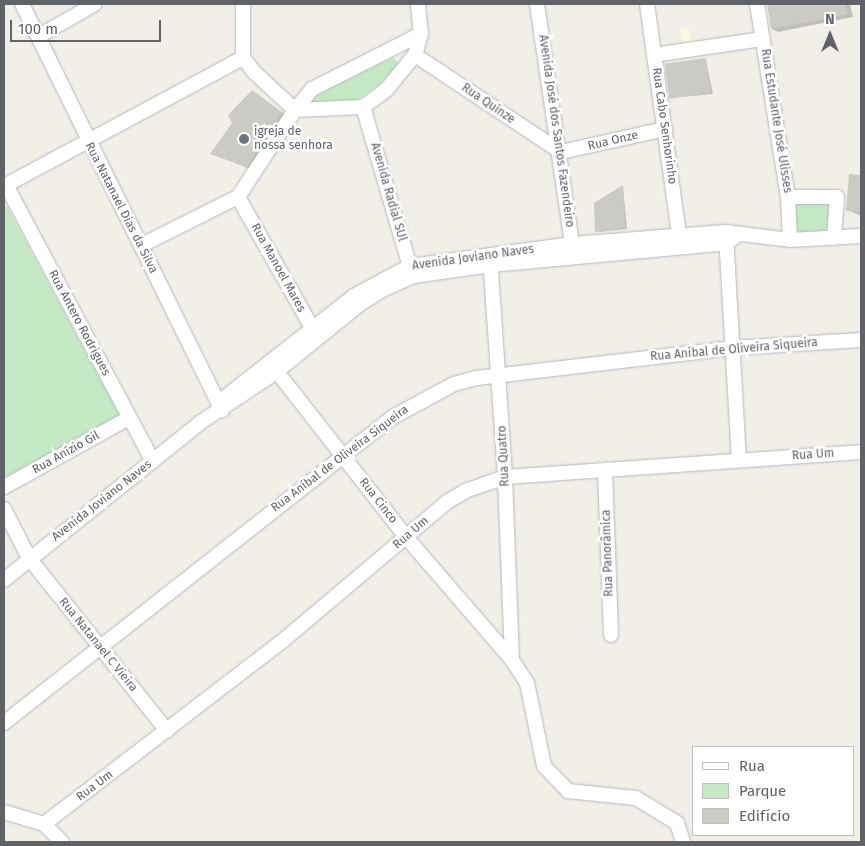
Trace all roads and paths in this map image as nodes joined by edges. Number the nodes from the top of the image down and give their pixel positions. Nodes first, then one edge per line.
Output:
1 (22, 4) edge
2 (95, 4) edge
3 (242, 4) edge
4 (418, 4) edge
5 (537, 4) edge
6 (646, 4) edge
7 (757, 4) edge
8 (421, 34) junction
9 (39, 36) junction
10 (763, 39) junction
11 (415, 55) junction
12 (654, 55) junction
13 (243, 58) junction
14 (363, 107) junction
15 (295, 110) junction
16 (665, 129) junction
17 (87, 142) junction
18 (561, 152) junction
19 (5, 186) edge
20 (238, 197) junction
21 (788, 197) junction
22 (861, 236) edge
23 (730, 237) junction
24 (834, 238) junction
25 (790, 240) junction
26 (680, 242) junction
27 (142, 245) junction
28 (573, 251) junction
29 (491, 259) junction
30 (411, 271) junction
31 (315, 332) junction
32 (861, 340) edge
33 (733, 348) junction
34 (273, 367) junction
35 (499, 375) junction
36 (220, 407) junction
37 (129, 418) junction
38 (861, 452) edge
39 (342, 455) junction
40 (739, 459) junction
41 (153, 461) junction
42 (605, 470) junction
43 (505, 477) junction
44 (4, 487) edge
45 (4, 509) edge
46 (406, 537) junction
47 (29, 558) junction
48 (4, 580) edge
49 (611, 636) dead end
50 (99, 647) junction
51 (512, 660) junction
52 (4, 723) edge
53 (167, 731) junction
54 (4, 812) edge
55 (44, 824) junction
56 (59, 841) edge
57 (682, 842) edge

1 - 9 street, Rua Natanael Dias da Silva
2 - 9 street
3 - 13 street
4 - 8 street
5 - 18 street, Avenida José dos Santos Fazendeiro
6 - 12 street, Rua Cabo Senhorinho
7 - 10 street, Rua Estudante José Ulisses
8 - 11 street
8 - 15 street
9 - 17 street, Rua Natanael Dias da Silva
10 - 12 street
10 - 21 street, Rua Estudante José Ulisses
11 - 14 street
11 - 18 street, Rua Quinze
12 - 16 street, Rua Cabo Senhorinho
13 - 15 street
13 - 17 street
14 - 15 street
14 - 30 street, Avenida Radial SUl
15 - 20 street
16 - 18 street, Rua Onze
16 - 26 street, Rua Cabo Senhorinho
17 - 19 street
17 - 27 street, Rua Natanael Dias da Silva
18 - 28 street, Avenida José dos Santos Fazendeiro
19 - 37 street, Rua Antero Rodrigues
20 - 27 street
20 - 31 street, Rua Manoel Mares
21 - 24 street
21 - 25 street, Rua Estudante José Ulisses
22 - 24 street, Avenida Joviano Naves
23 - 25 street, Avenida Joviano Naves
23 - 26 street, Avenida Joviano Naves
23 - 33 street
24 - 25 street, Avenida Joviano Naves
26 - 28 street, Avenida Joviano Naves
27 - 36 street, Rua Natanael Dias da Silva
28 - 29 street, Avenida Joviano Naves
29 - 30 street, Avenida Joviano Naves
29 - 35 street, Rua Quatro
30 - 31 street, Avenida Joviano Naves
31 - 34 street, Avenida Joviano Naves
32 - 33 street, Rua Aníbal de Oliveira Siqueira
33 - 35 street, Rua Aníbal de Oliveira Siqueira
33 - 40 street
34 - 36 street, Avenida Joviano Naves
34 - 39 street, Rua Cinco
35 - 39 street, Rua Aníbal de Oliveira Siqueira
35 - 43 street, Rua Quatro
36 - 41 street, Avenida Joviano Naves
37 - 41 street, Rua Antero Rodrigues
37 - 44 street, Rua Anízio Gil
38 - 40 street, Rua Um
39 - 46 street, Rua Cinco
39 - 50 street, Rua Aníbal de Oliveira Siqueira
40 - 42 street, Rua Um
41 - 47 street, Avenida Joviano Naves
42 - 43 street, Rua Um
42 - 49 street, Rua Panorâmica
43 - 46 street, Rua Um
43 - 51 street, Rua Quatro
45 - 47 street, Rua Natanael C Vieira
46 - 51 street, Rua Cinco
46 - 53 street, Rua Um
47 - 48 street, Avenida Joviano Naves
47 - 50 street, Rua Natanael C Vieira
50 - 52 street, Rua Aníbal de Oliveira Siqueira
50 - 53 street, Rua Natanael C Vieira
51 - 57 street, Rua Cinco
53 - 55 street, Rua Um
54 - 55 street
55 - 56 street

